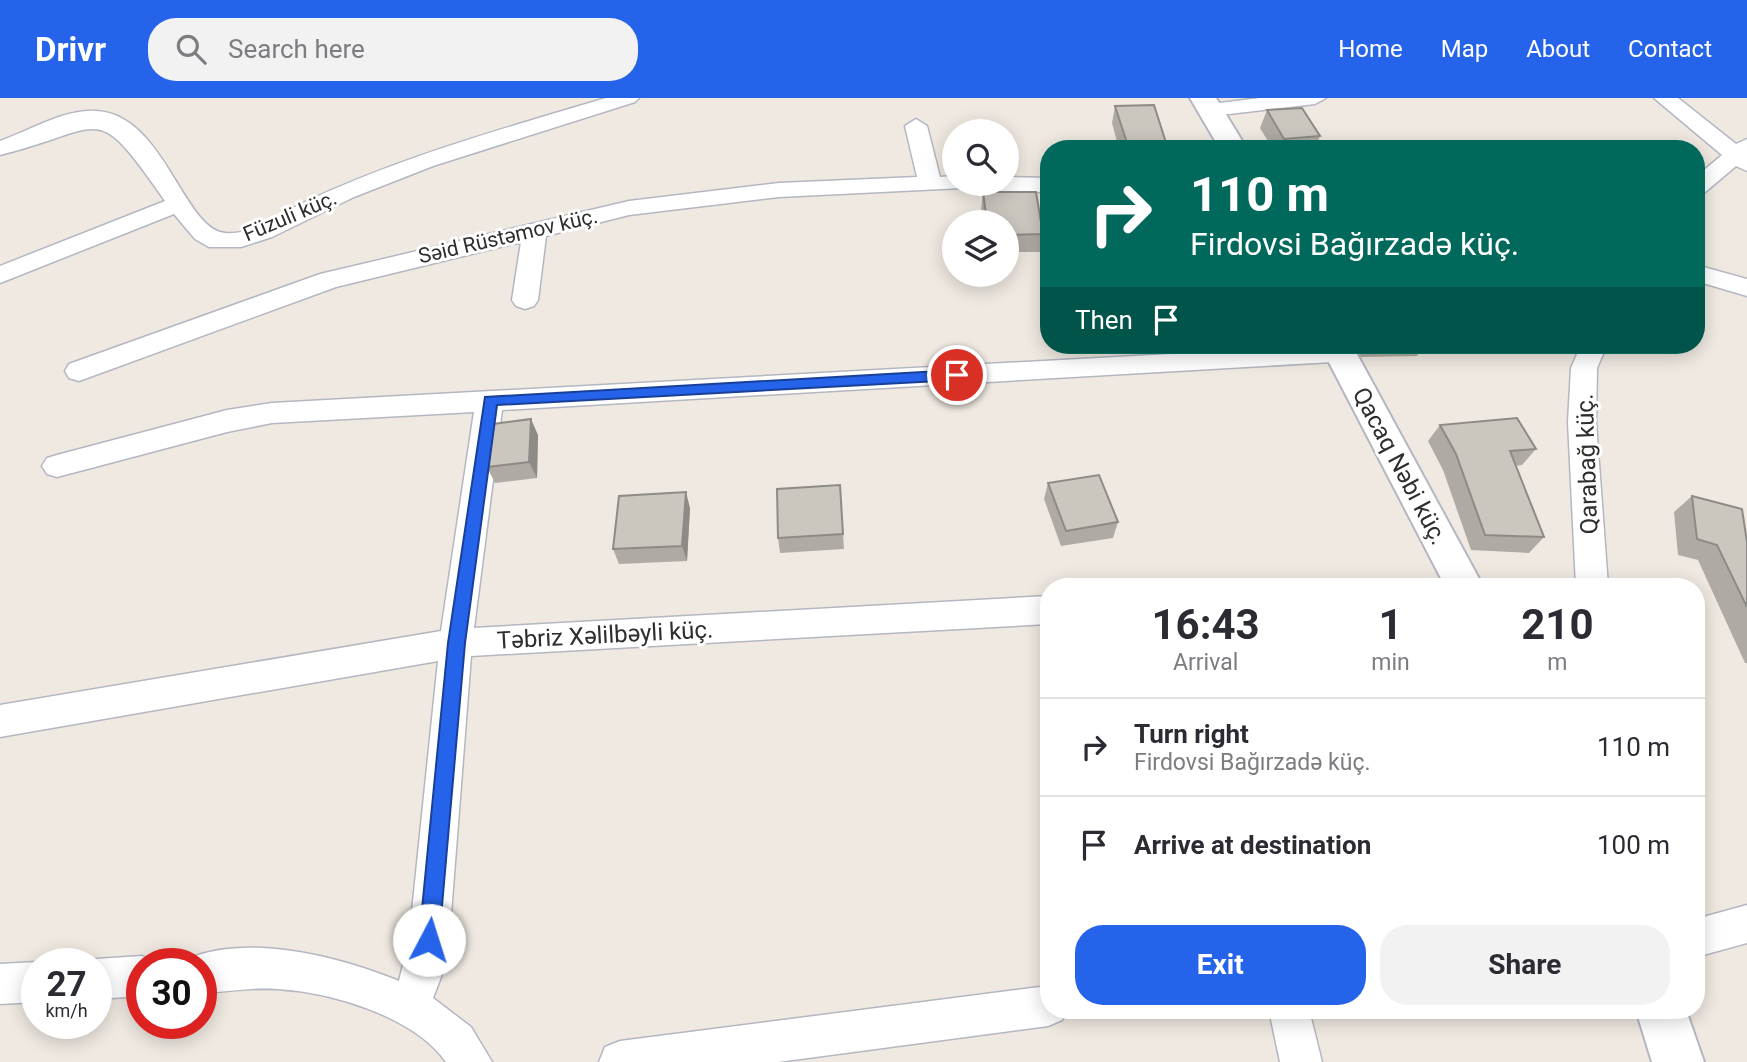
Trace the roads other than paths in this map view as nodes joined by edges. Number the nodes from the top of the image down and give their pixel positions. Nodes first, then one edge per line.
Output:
1 (112, 98) edge
2 (628, 98) edge
3 (1315, 98) edge
4 (1665, 98) edge
5 (1208, 104) edge
6 (97, 117) junction
7 (916, 126) dead end
8 (1229, 140) edge
9 (0, 148) edge
10 (1743, 155) edge
11 (1705, 182) edge
12 (942, 183) edge
13 (1019, 185) edge
14 (1040, 185) edge
15 (180, 203) junction
16 (535, 229) junction
17 (0, 275) edge
18 (1705, 276) edge
19 (1747, 288) edge
20 (525, 300) dead end
21 (1256, 354) edge
22 (1342, 354) edge
23 (1590, 354) edge
24 (79, 371) dead end
25 (490, 400) junction
26 (57, 467) dead end
27 (1460, 578) edge
28 (1592, 578) edge
29 (1040, 610) edge
30 (456, 643) junction
31 (0, 721) edge
32 (1747, 924) edge
33 (1705, 936) edge
34 (217, 972) edge
35 (21, 983) edge
36 (0, 984) edge
37 (409, 1006) junction
38 (1040, 1007) edge
39 (1291, 1019) edge
40 (1664, 1019) edge
41 (471, 1062) edge
42 (620, 1062) edge
43 (1301, 1062) edge
44 (1678, 1062) edge

1 - 6 street
2 - 15 street, Füzuli küç.
3 - 5 street
4 - 10 street
5 - 8 street
6 - 9 street
6 - 15 street, Füzuli küç.
7 - 12 street
10 - 11 street
12 - 16 street, Səid Rüstəmov küç.
13 - 14 street
15 - 17 street
16 - 20 street
16 - 24 street, Səid Rüstəmov küç.
18 - 19 street
21 - 25 street
22 - 27 street, Qacaq Nəbi küç.
23 - 28 street, Qarabağ küç.
25 - 26 street
25 - 30 street
29 - 30 street, Təbriz Xəlilbəyli küç.
30 - 31 street, Təbriz Xəlilbəyli küç.
30 - 37 street
32 - 33 street
34 - 37 street
35 - 36 street
37 - 41 street
38 - 42 street
39 - 43 street
40 - 44 street

